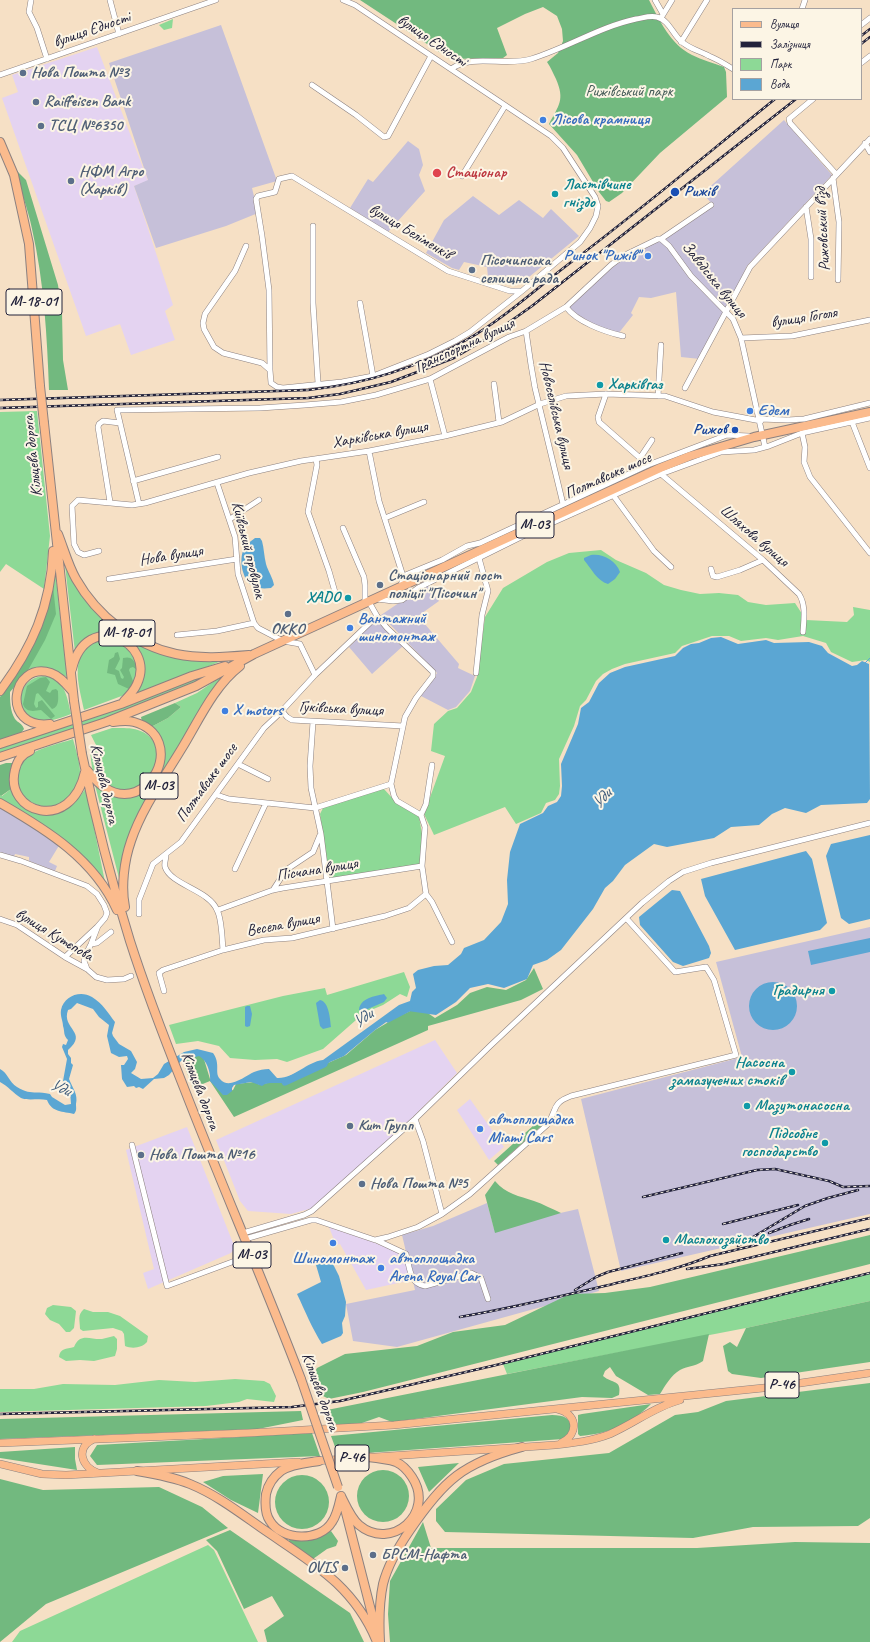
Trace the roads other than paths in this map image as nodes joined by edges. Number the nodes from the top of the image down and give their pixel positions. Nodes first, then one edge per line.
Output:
1 (31, 0) edge
2 (110, 0) edge
3 (216, 0) edge
4 (343, 0) edge
5 (655, 0) edge
6 (672, 0) edge
7 (707, 0) edge
8 (662, 16) junction
9 (870, 18) edge
10 (862, 24) edge
11 (119, 34) junction
12 (681, 42) junction
13 (431, 56) junction
14 (870, 56) edge
15 (47, 59) junction
16 (862, 62) edge
17 (732, 68) edge
18 (451, 69) junction
19 (0, 76) edge
20 (312, 85) dead end
21 (812, 100) edge
22 (505, 106) junction
23 (870, 139) edge
24 (0, 142) edge
25 (864, 143) junction
26 (870, 152) edge
27 (0, 153) edge
28 (462, 176) dead end
29 (835, 176) junction
30 (597, 203) joint
31 (711, 205) dead end
32 (806, 207) junction
33 (24, 219) junction
34 (313, 226) dead end
35 (661, 239) junction
36 (246, 246) dead end
37 (811, 277) dead end
38 (838, 280) dead end
39 (522, 291) junction
40 (360, 303) dead end
41 (566, 307) junction
42 (725, 312) junction
43 (870, 320) edge
44 (526, 332) junction
45 (623, 336) dead end
46 (741, 338) junction
47 (661, 345) dead end
48 (270, 370) junction
49 (372, 376) junction
50 (430, 379) junction
51 (318, 384) junction
52 (494, 384) dead end
53 (686, 388) dead end
54 (606, 394) junction
55 (658, 396) junction
56 (870, 403) edge
57 (540, 404) junction
58 (870, 412) edge
59 (870, 418) edge
60 (760, 420) junction
61 (499, 422) junction
62 (852, 422) junction
63 (120, 423) junction
64 (802, 433) junction
65 (763, 435) junction
66 (445, 436) junction
67 (754, 437) junction
68 (652, 440) dead end
69 (765, 447) junction
70 (369, 451) junction
71 (218, 457) dead end
72 (640, 458) junction
73 (316, 459) junction
74 (648, 465) junction
75 (870, 468) edge
76 (661, 474) junction
77 (133, 481) junction
78 (217, 483) junction
79 (613, 495) junction
80 (260, 500) dead end
81 (110, 502) junction
82 (424, 502) dead end
83 (139, 504) junction
84 (563, 504) junction
85 (385, 518) junction
86 (230, 519) junction
87 (54, 526) junction
88 (343, 528) dead end
89 (99, 551) dead end
90 (870, 553) edge
91 (478, 558) junction
92 (237, 559) junction
93 (763, 560) junction
94 (671, 567) dead end
95 (711, 570) dead end
96 (403, 576) junction
97 (109, 579) dead end
98 (402, 587) junction
99 (335, 592) dead end
100 (370, 602) junction
101 (377, 616) junction
102 (254, 623) junction
103 (803, 632) dead end
104 (177, 635) dead end
105 (283, 641) junction
106 (254, 654) junction
107 (243, 660) junction
108 (476, 673) dead end
109 (315, 674) junction
110 (71, 676) junction
111 (72, 691) junction
112 (0, 692) edge
113 (121, 704) junction
114 (282, 711) junction
115 (106, 722) junction
116 (313, 722) junction
117 (64, 723) junction
118 (403, 726) junction
119 (49, 742) junction
120 (0, 744) edge
121 (0, 757) edge
122 (238, 764) junction
123 (432, 765) dead end
124 (85, 769) junction
125 (268, 779) dead end
126 (391, 784) junction
127 (217, 795) junction
128 (0, 803) edge
129 (266, 803) junction
130 (315, 808) junction
131 (421, 815) junction
132 (870, 823) edge
133 (321, 834) junction
134 (0, 855) edge
135 (166, 855) junction
136 (422, 866) junction
137 (235, 869) dead end
138 (328, 882) junction
139 (273, 890) junction
140 (426, 894) junction
141 (218, 910) junction
142 (139, 914) dead end
143 (626, 918) junction
144 (0, 919) edge
145 (98, 926) junction
146 (333, 929) junction
147 (111, 932) dead end
148 (130, 942) junction
149 (452, 942) dead end
150 (91, 944) junction
151 (223, 950) junction
152 (65, 957) junction
153 (87, 969) junction
154 (132, 976) dead end
155 (164, 991) dead end
156 (415, 1119) junction
157 (132, 1145) dead end
158 (312, 1210) junction
159 (442, 1214) junction
160 (316, 1220) junction
161 (244, 1236) junction
162 (375, 1240) junction
163 (251, 1255) junction
164 (488, 1299) dead end
165 (870, 1373) edge
166 (694, 1395) junction
167 (549, 1408) junction
168 (98, 1438) junction
169 (0, 1443) edge
170 (555, 1445) junction
171 (522, 1447) junction
172 (366, 1457) junction
173 (319, 1461) junction
174 (0, 1464) edge
175 (137, 1471) junction
176 (101, 1474) junction
177 (341, 1496) junction
178 (379, 1642) edge

1 - 15 street
2 - 11 street
3 - 11 street, вулиця Єдності
4 - 13 street, вулиця Єдності
5 - 8 street
6 - 8 street
7 - 12 street
8 - 12 street
8 - 18 street
9 - 10 street
11 - 15 street, вулиця Єдності
12 - 17 street
13 - 18 street, вулиця Єдності
13 - 20 street
14 - 16 street
15 - 19 street, вулиця Єдності
18 - 22 street, вулиця Єдності
21 - 29 street
22 - 28 street
22 - 30 street, вулиця Єдності
23 - 25 street
24 - 33 highway, Кільцева дорога / М-18-01
25 - 26 street
25 - 29 street
27 - 33 highway, Кільцева дорога / М-18-01
29 - 32 street
29 - 38 street, Рижовський в’їзд
30 - 39 street, Транспортна вулиця
31 - 35 street, Транспортна вулиця
32 - 37 street
32 - 42 street
33 - 87 highway, Кільцева дорога / М-18-01, bridge
34 - 51 street
35 - 41 street, Транспортна вулиця
35 - 42 street, Заводська вулиця
36 - 48 street
39 - 48 street, вулиця Беліменків
39 - 49 street, Транспортна вулиця
40 - 49 street
41 - 44 street, Транспортна вулиця
41 - 45 street
42 - 46 street, Заводська вулиця
42 - 53 street
43 - 46 street, вулиця Гоголя
44 - 50 street, Транспортна вулиця
44 - 57 street, Новоселівська вулиця
46 - 60 street, Заводська вулиця
47 - 55 street
48 - 51 street, Транспортна вулиця
49 - 51 street, Транспортна вулиця
50 - 63 street, Транспортна вулиця
50 - 66 street
52 - 61 street
54 - 55 street, Харківська вулиця
54 - 57 street, Харківська вулиця
54 - 72 street
55 - 60 street, Харківська вулиця
56 - 60 street, Харківська вулиця
57 - 61 street, Харківська вулиця
57 - 84 street, Новоселівська вулиця
58 - 65 highway, Полтавське шосе / М-03
59 - 62 street
60 - 65 street, Заводська вулиця
61 - 66 street, Харківська вулиця
62 - 64 street
62 - 75 street
63 - 77 street
63 - 81 street
64 - 69 street
64 - 90 street
65 - 67 highway, Полтавське шосе / М-03
65 - 69 street, Заводська вулиця
66 - 70 street, Харківська вулиця
67 - 74 street
67 - 98 highway, Полтавське шосе / М-03
68 - 72 street
69 - 76 street
70 - 73 street, Харківська вулиця
70 - 85 street
71 - 77 street
72 - 74 street
73 - 78 street, Харківська вулиця
73 - 99 street
74 - 84 street
76 - 79 street
76 - 93 street, Шляхова вулиця
77 - 83 street
78 - 83 street, Харківська вулиця
78 - 86 street, Київський провулок
79 - 91 street
79 - 94 street
80 - 86 street
81 - 83 street, Харківська вулиця
81 - 89 street, Харківська вулиця
82 - 85 street
84 - 96 street
85 - 96 street
86 - 92 street, Київський провулок
87 - 106 highway, М-18-01
87 - 110 highway, Кільцева дорога / М-18-01
87 - 112 highway, М-18-01
88 - 100 street
91 - 100 street
91 - 108 street
92 - 97 street, Нова вулиця
92 - 102 street, Київський провулок
93 - 95 street
93 - 103 street, Шляхова вулиця
96 - 98 street
98 - 100 highway, Полтавське шосе / М-03
100 - 101 street
100 - 105 highway, Полтавське шосе / М-03
101 - 109 street, Полтавське шосе
101 - 118 street
102 - 104 street
102 - 105 street
105 - 106 highway, Полтавське шосе / М-03
105 - 109 street
106 - 107 highway, Полтавське шосе / М-03
106 - 148 highway, М-03
107 - 113 highway, М-03
107 - 115 highway
109 - 114 street, Полтавське шосе
110 - 111 highway, Кільцева дорога / М-18-01
110 - 113 highway
111 - 117 highway, М-03
111 - 124 highway, Кільцева дорога / М-03, bridge
113 - 117 highway, М-03
114 - 116 street, Гуківська вулиця
114 - 122 street, Полтавське шосе
115 - 119 highway
115 - 124 highway, М-03
116 - 118 street, Гуківська вулиця
116 - 130 street
117 - 120 highway
118 - 126 street
119 - 121 highway
119 - 124 highway
122 - 125 street
122 - 127 street, Полтавське шосе
123 - 131 street
124 - 148 highway, Кільцева дорога / М-03
126 - 130 street
126 - 131 street
127 - 129 street
127 - 135 street, Полтавське шосе
128 - 148 highway, М-03
129 - 130 street
129 - 137 street
130 - 133 street
131 - 136 street
132 - 143 street
133 - 138 street
133 - 139 street
134 - 145 street
135 - 141 street
135 - 142 street, Полтавське шосе
136 - 138 street, Пісчана вулиця
136 - 140 street
138 - 139 street, Пісчана вулиця
138 - 146 street
139 - 141 street, Пісчана вулиця
140 - 146 street, Весела вулиця
140 - 149 street
141 - 151 street
143 - 156 street
143 - 159 street
144 - 152 street, вулиця Кутєпова
145 - 150 street
145 - 152 street
146 - 151 street, Весела вулиця
147 - 150 street
148 - 161 highway, Кільцева дорога / М-03
150 - 153 street
151 - 155 street, Весела вулиця
152 - 153 street, вулиця Кутєпова
153 - 154 street, вулиця Кутєпова
156 - 158 street
156 - 159 street
157 - 163 street
158 - 160 street
158 - 161 street
159 - 162 street
160 - 161 street
160 - 162 street
161 - 163 highway, Кільцева дорога / М-03
162 - 164 street
163 - 177 highway, Кільцева дорога / М-03, bridge
165 - 166 main road, Р-46
166 - 167 main road, Р-46
166 - 170 main road, Р-46
167 - 168 main road, Р-46
167 - 170 main road
168 - 169 main road, Р-46
168 - 176 main road
170 - 171 main road, Р-46
171 - 172 main road, Р-46
171 - 178 highway
172 - 173 main road, Р-46
172 - 177 highway
173 - 175 main road, Р-46
173 - 177 highway
174 - 176 main road, Р-46
175 - 176 main road, Р-46
175 - 178 highway
177 - 178 highway, Кільцева дорога / М-03

